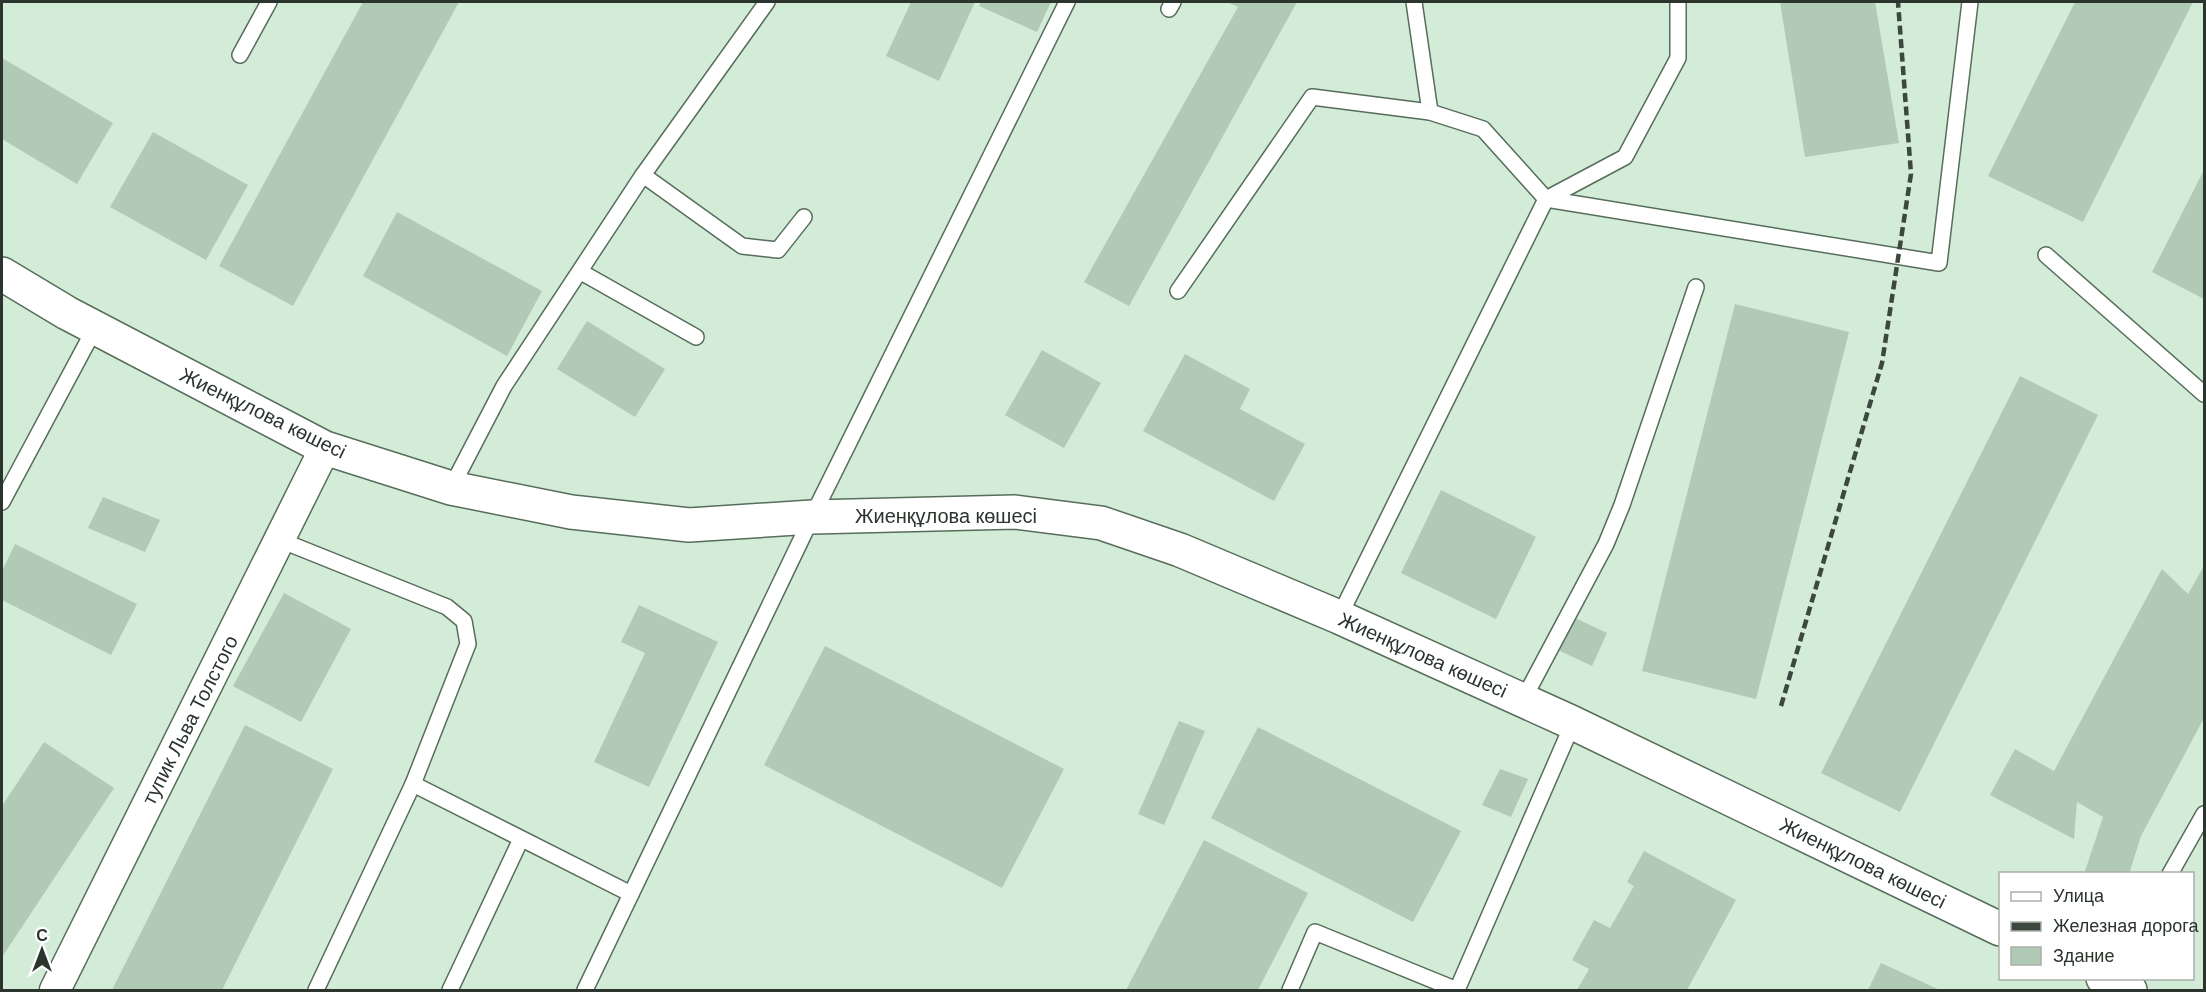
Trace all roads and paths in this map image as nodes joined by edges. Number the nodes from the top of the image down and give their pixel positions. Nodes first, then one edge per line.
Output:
1 (269, 2) edge
2 (766, 2) edge
3 (1067, 2) edge
4 (1414, 2) edge
5 (1678, 2) edge
6 (1970, 2) edge
7 (240, 55) dead end
8 (1430, 112) junction
9 (643, 175) junction
10 (1546, 199) junction
11 (804, 217) dead end
12 (2046, 255) dead end
13 (581, 272) junction
14 (2, 274) edge
15 (1696, 287) dead end
16 (1178, 291) dead end
17 (95, 328) junction
18 (696, 337) dead end
19 (2205, 394) edge
20 (325, 448) junction
21 (451, 488) junction
22 (2, 502) edge
23 (812, 517) junction
24 (280, 540) junction
25 (1339, 616) junction
26 (1523, 700) junction
27 (1573, 723) junction
28 (413, 784) junction
29 (2205, 814) edge
30 (521, 839) junction
31 (2171, 872) edge
32 (631, 894) junction
33 (1999, 928) edge
34 (55, 990) edge
35 (316, 990) edge
36 (450, 990) edge
37 (585, 990) edge
38 (1290, 990) edge
39 (1457, 990) edge

1 - 7 lane
2 - 9 lane
3 - 23 lane
4 - 8 lane
5 - 10 lane
6 - 10 lane
8 - 10 lane
8 - 16 lane
9 - 11 lane
9 - 13 lane
10 - 25 lane
12 - 19 lane
13 - 18 lane
13 - 21 lane
14 - 17 street, Жиенқұлова көшесі
15 - 26 lane
17 - 20 street, Жиенқұлова көшесі
17 - 22 lane
20 - 21 street, Жиенқұлова көшесі
20 - 24 street, тупик Льва Толстого
21 - 23 street, Жиенқұлова көшесі
23 - 25 street, Жиенқұлова көшесі
23 - 32 lane
24 - 28 lane
24 - 34 street, тупик Льва Толстого
25 - 26 street, Жиенқұлова көшесі
26 - 27 street, Жиенқұлова көшесі
27 - 33 street, Жиенқұлова көшесі
27 - 39 lane
28 - 30 lane
28 - 35 lane
29 - 31 lane
30 - 32 lane
30 - 36 lane
32 - 37 lane
38 - 39 lane

